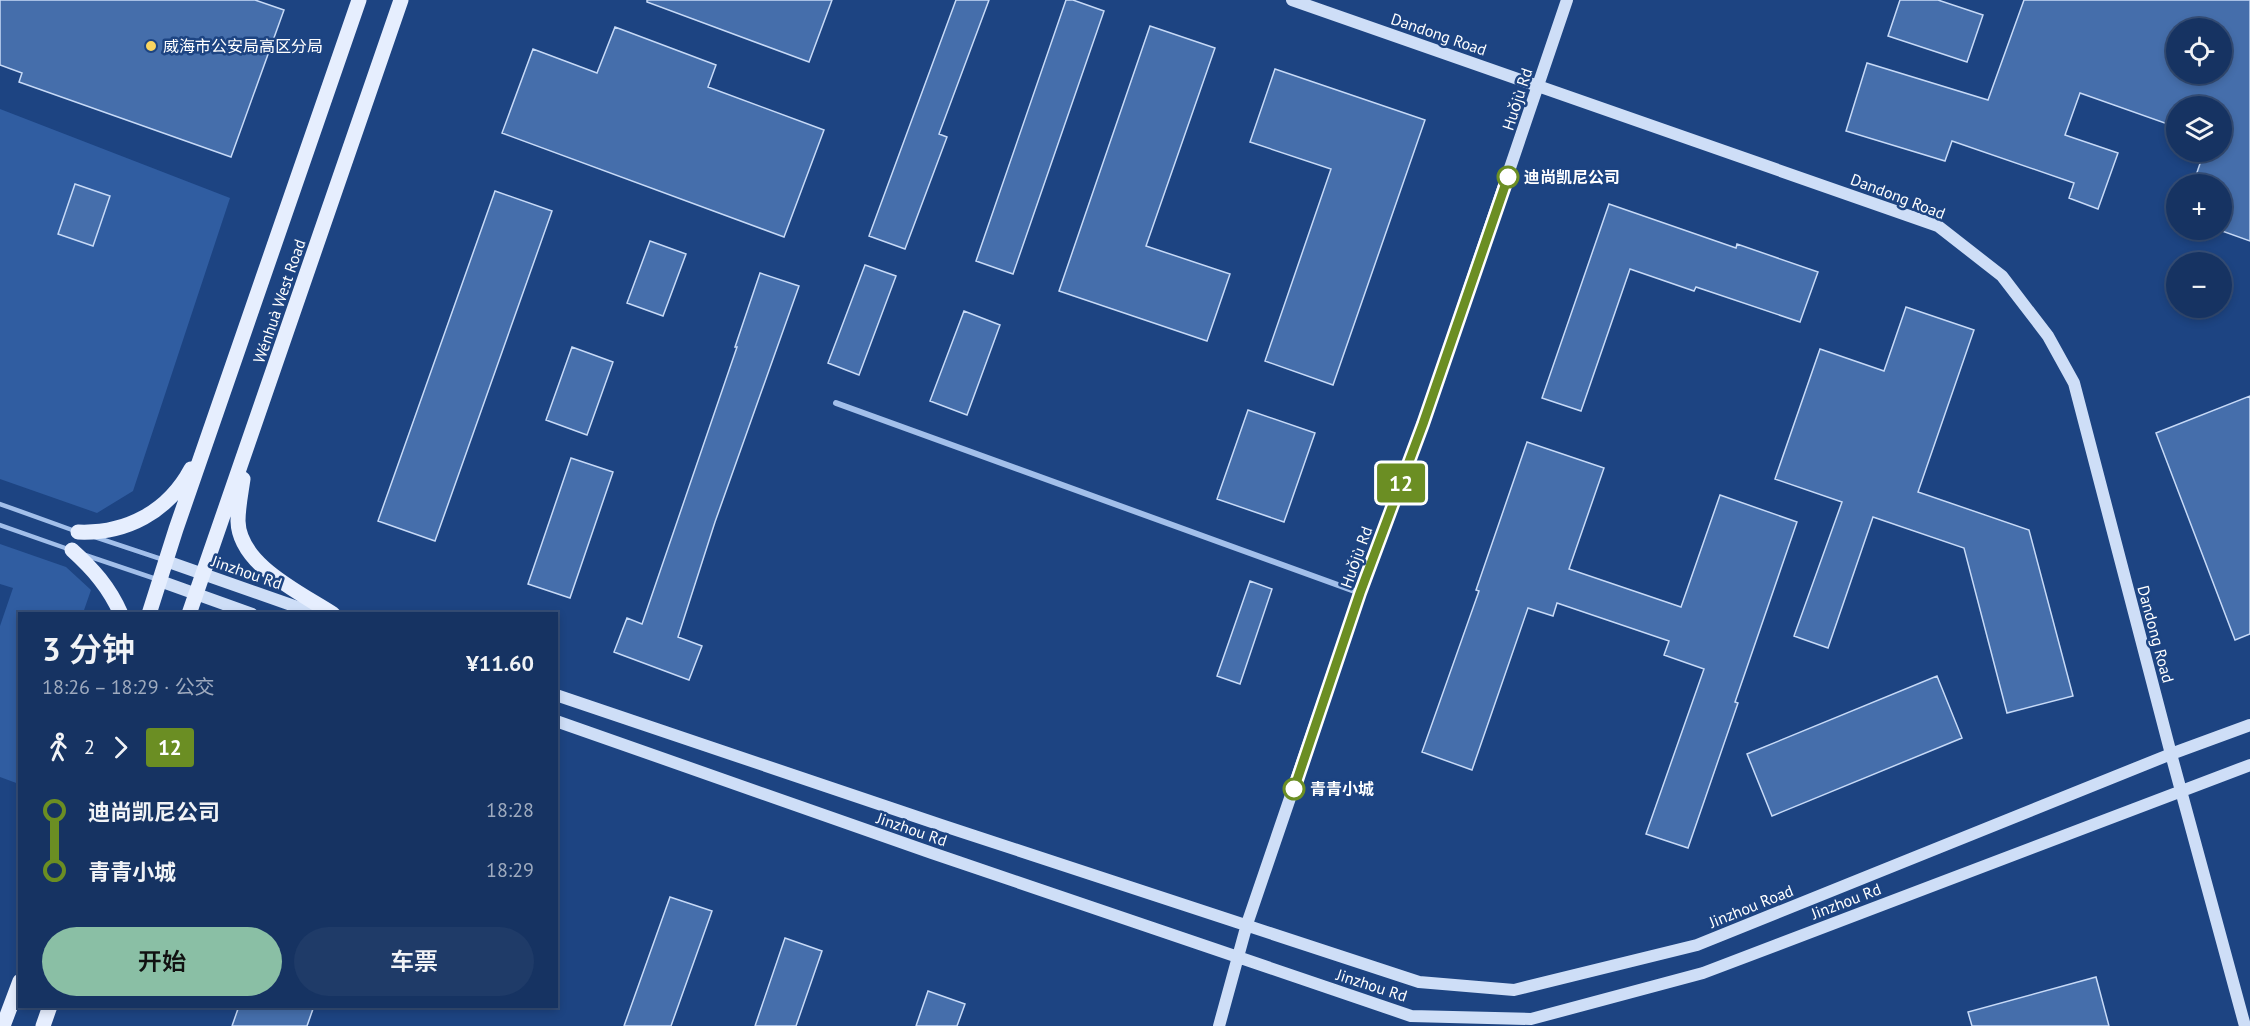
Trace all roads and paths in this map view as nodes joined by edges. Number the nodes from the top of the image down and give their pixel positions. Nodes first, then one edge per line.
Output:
1 (359, 0) edge
2 (401, 0) edge
3 (1292, 0) edge
4 (1568, 0) edge
5 (1539, 86) junction
6 (836, 403) dead end
7 (212, 429) junction
8 (249, 442) junction
9 (0, 504) edge
10 (0, 525) edge
11 (78, 532) junction
12 (72, 550) junction
13 (166, 561) junction
14 (203, 574) junction
15 (160, 581) junction
16 (1360, 593) junction
17 (196, 594) junction
18 (120, 612) edge
19 (150, 612) edge
20 (190, 612) edge
21 (246, 612) edge
22 (311, 612) edge
23 (330, 612) edge
24 (558, 696) edge
25 (558, 722) edge
26 (2250, 725) edge
27 (2171, 754) junction
28 (2250, 765) edge
29 (2181, 791) junction
30 (1246, 924) junction
31 (1236, 958) junction
32 (18, 986) edge
33 (49, 1008) edge
34 (3, 1026) edge
35 (43, 1026) edge
36 (1219, 1026) edge
37 (2245, 1026) edge

1 - 7 main road, Wénhuà West Road
2 - 8 main road, Wénhuà West Road
3 - 5 main road, Dandong Road
4 - 5 main road, Huǒjù Rd
5 - 16 main road, Huǒjù Rd
5 - 27 main road, Dandong Road
6 - 16 street
7 - 11 main road
7 - 13 main road, Wénhuà West Road
8 - 14 main road, Wénhuà West Road
8 - 23 main road
9 - 11 lane
10 - 12 lane
11 - 13 lane
12 - 15 lane
12 - 18 main road
13 - 14 main road, Jinzhou Rd
13 - 15 main road, Wénhuà West Road
14 - 17 main road, Wénhuà West Road
14 - 22 main road, Jinzhou Rd
15 - 17 main road
15 - 19 main road, Wénhuà West Road
16 - 30 main road, Huǒjù Rd
17 - 20 main road, Wénhuà West Road
17 - 21 main road
24 - 30 main road, Jinzhou Rd
25 - 31 main road, Jinzhou Rd
26 - 27 main road, Jinzhou Road
27 - 29 main road, Dandong Road
27 - 30 main road, Jinzhou Road
28 - 29 main road, Jinzhou Rd
29 - 31 main road, Jinzhou Rd
29 - 37 main road, Dandong Road
30 - 31 main road, Huǒjù Rd
31 - 36 main road, Huǒjù Rd
32 - 34 main road
33 - 35 main road

